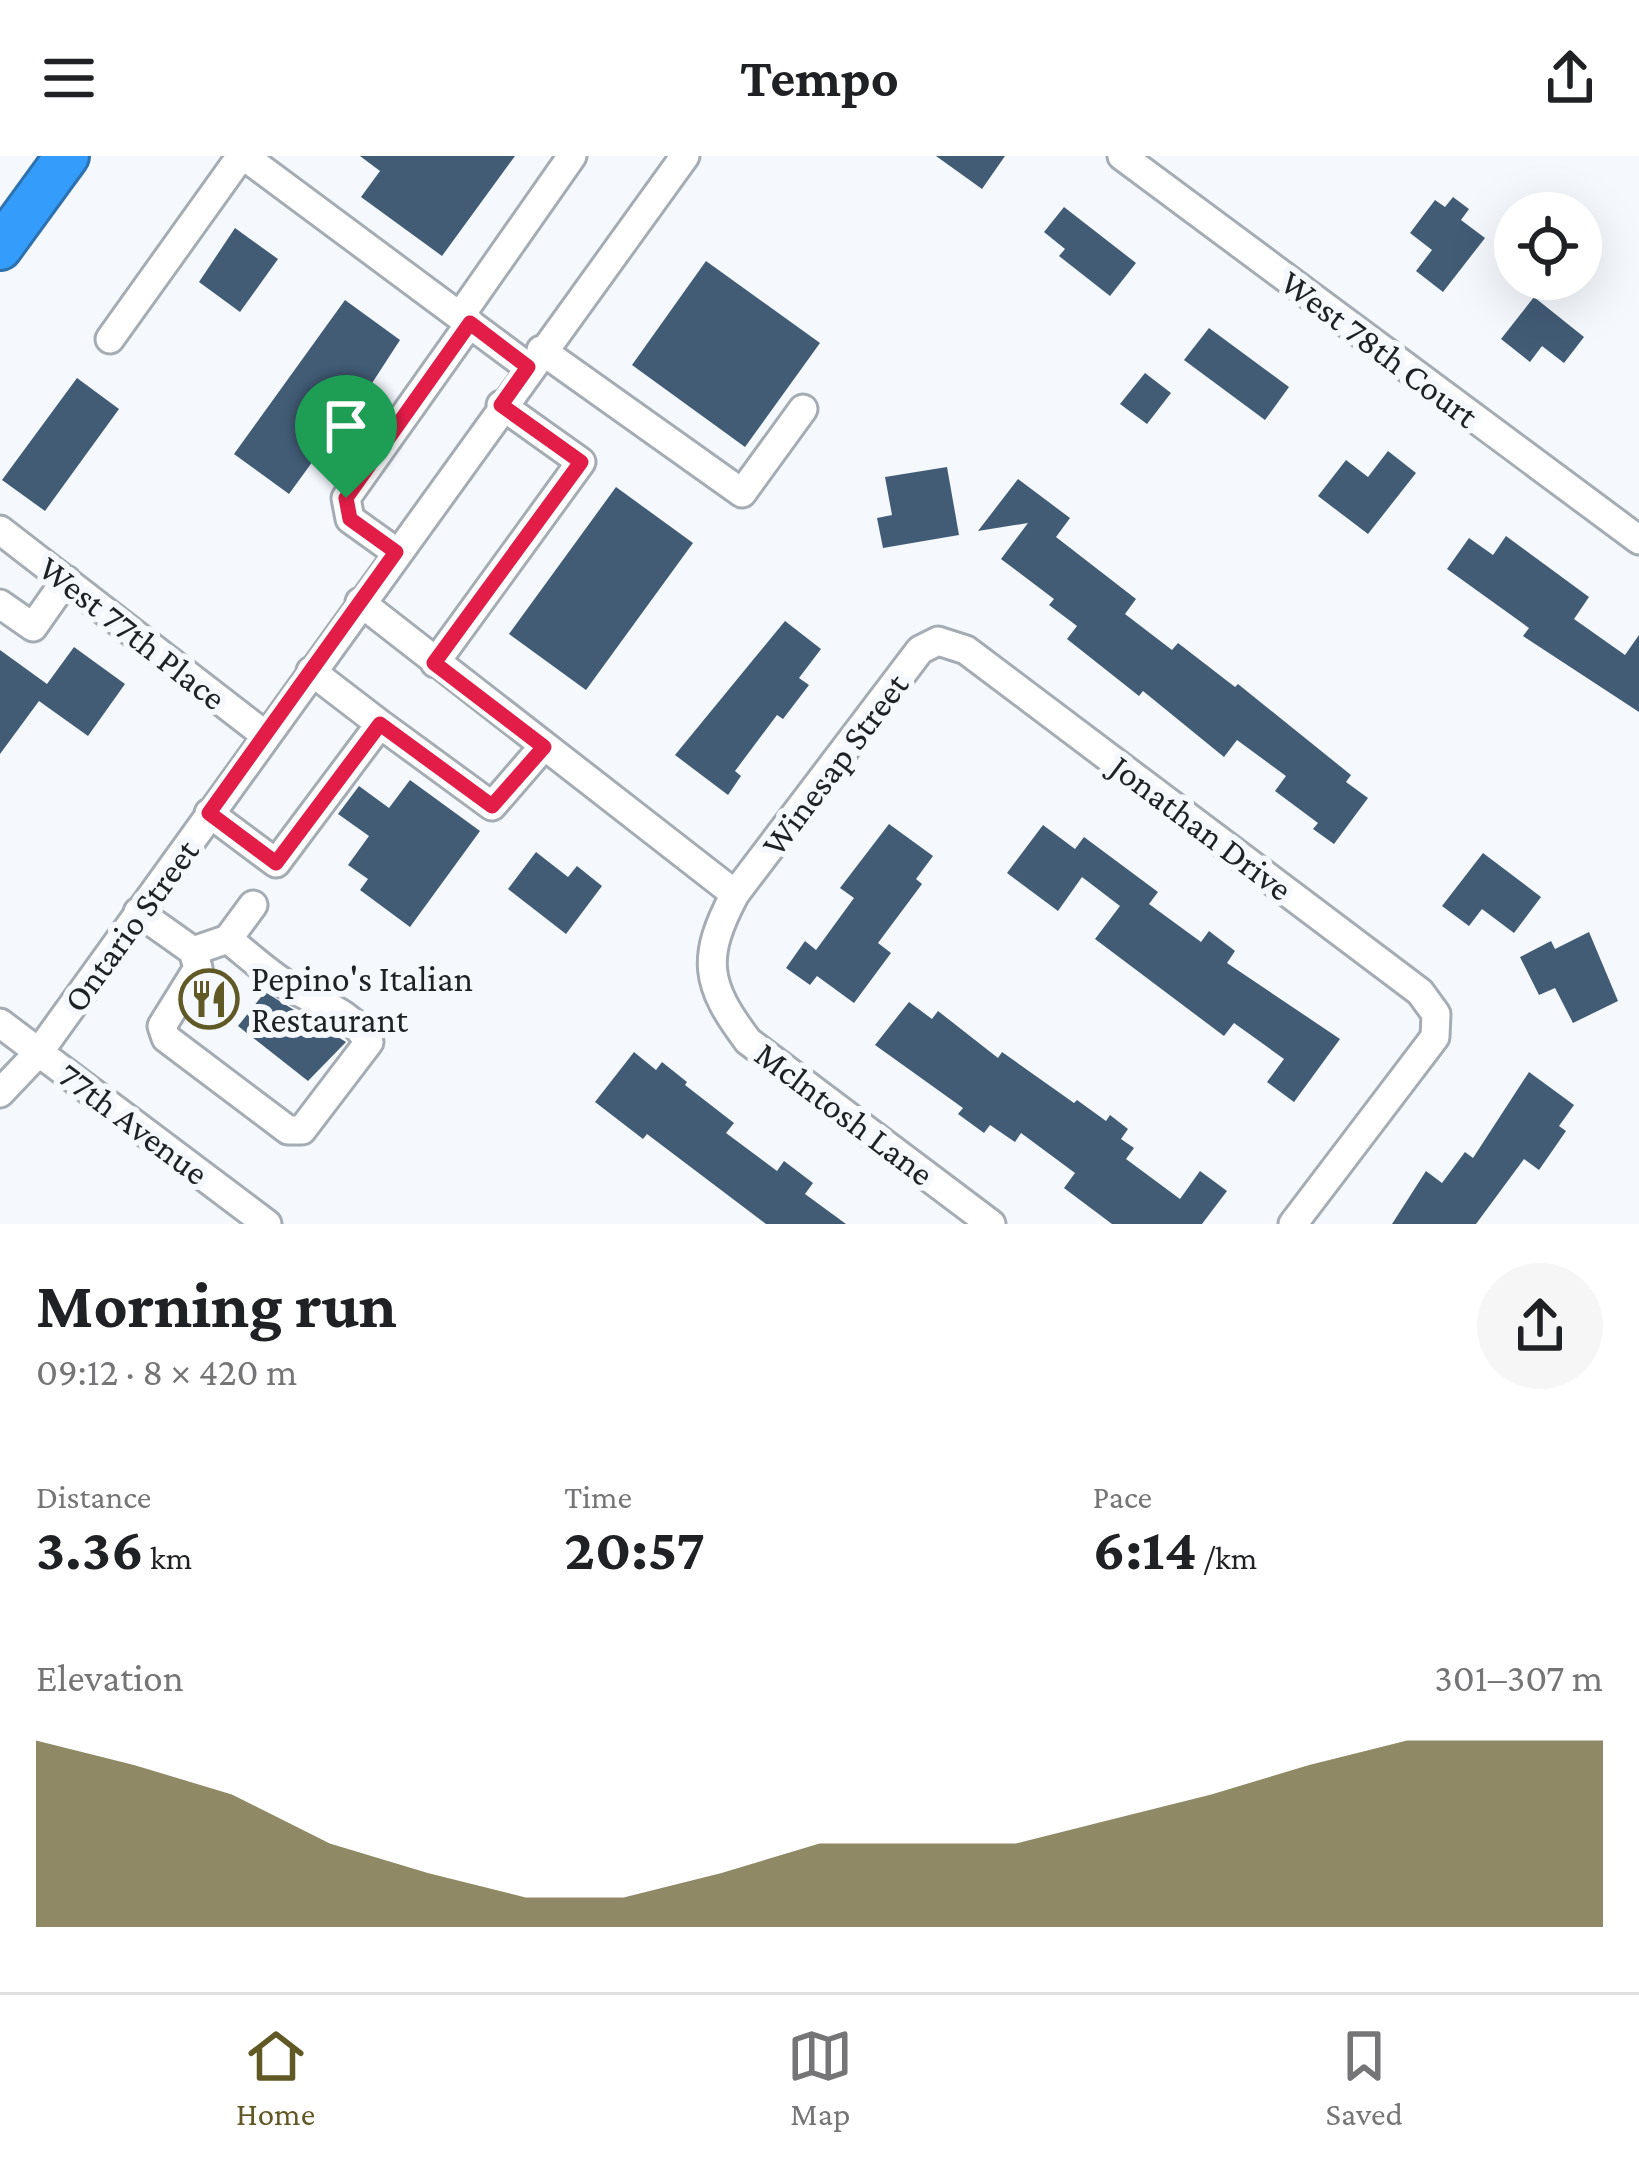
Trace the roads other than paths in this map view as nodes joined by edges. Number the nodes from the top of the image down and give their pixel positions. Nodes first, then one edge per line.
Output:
1 (67, 156) edge
2 (243, 156) edge
3 (572, 156) edge
4 (685, 156) edge
5 (1122, 156) edge
6 (0, 248) edge
7 (465, 320) junction
8 (110, 340) dead end
9 (535, 358) junction
10 (501, 405) junction
11 (803, 409) dead end
12 (0, 530) edge
13 (1639, 540) edge
14 (396, 552) junction
15 (66, 580) junction
16 (360, 602) junction
17 (0, 604) edge
18 (938, 641) joint
19 (434, 663) junction
20 (310, 671) junction
21 (380, 724) junction
22 (265, 735) junction
23 (544, 747) junction
24 (209, 813) junction
25 (735, 894) junction
26 (253, 905) dead end
27 (139, 912) junction
28 (228, 939) junction
29 (193, 951) junction
30 (0, 1023) edge
31 (39, 1052) junction
32 (4, 1095) edge
33 (267, 1224) edge
34 (991, 1224) edge
35 (1293, 1224) edge

1 - 6 highway
2 - 7 street
2 - 8 street
3 - 7 street
4 - 9 street, Ontario Street
5 - 13 street, West 78th Court
7 - 9 street
7 - 14 street
9 - 10 street, Ontario Street
9 - 11 street
10 - 14 street, Ontario Street
10 - 19 street
12 - 15 street, West 77th Place
14 - 16 street, Ontario Street
15 - 17 street
15 - 22 street, West 77th Place
16 - 19 street
16 - 20 street, Ontario Street
18 - 25 street, Winesap Street
18 - 35 street, Jonathan Drive
19 - 23 street
20 - 21 street
20 - 22 street, Ontario Street
21 - 23 street
21 - 24 street
22 - 24 street, Ontario Street
23 - 25 street
24 - 27 street, Ontario Street
25 - 34 street, Mclntosh Lane
26 - 28 street
27 - 29 street
27 - 31 street, Ontario Street
28 - 29 street
28 - 29 street
30 - 31 street, 77th Avenue
31 - 32 street, Ontario Street
31 - 33 street, 77th Avenue

